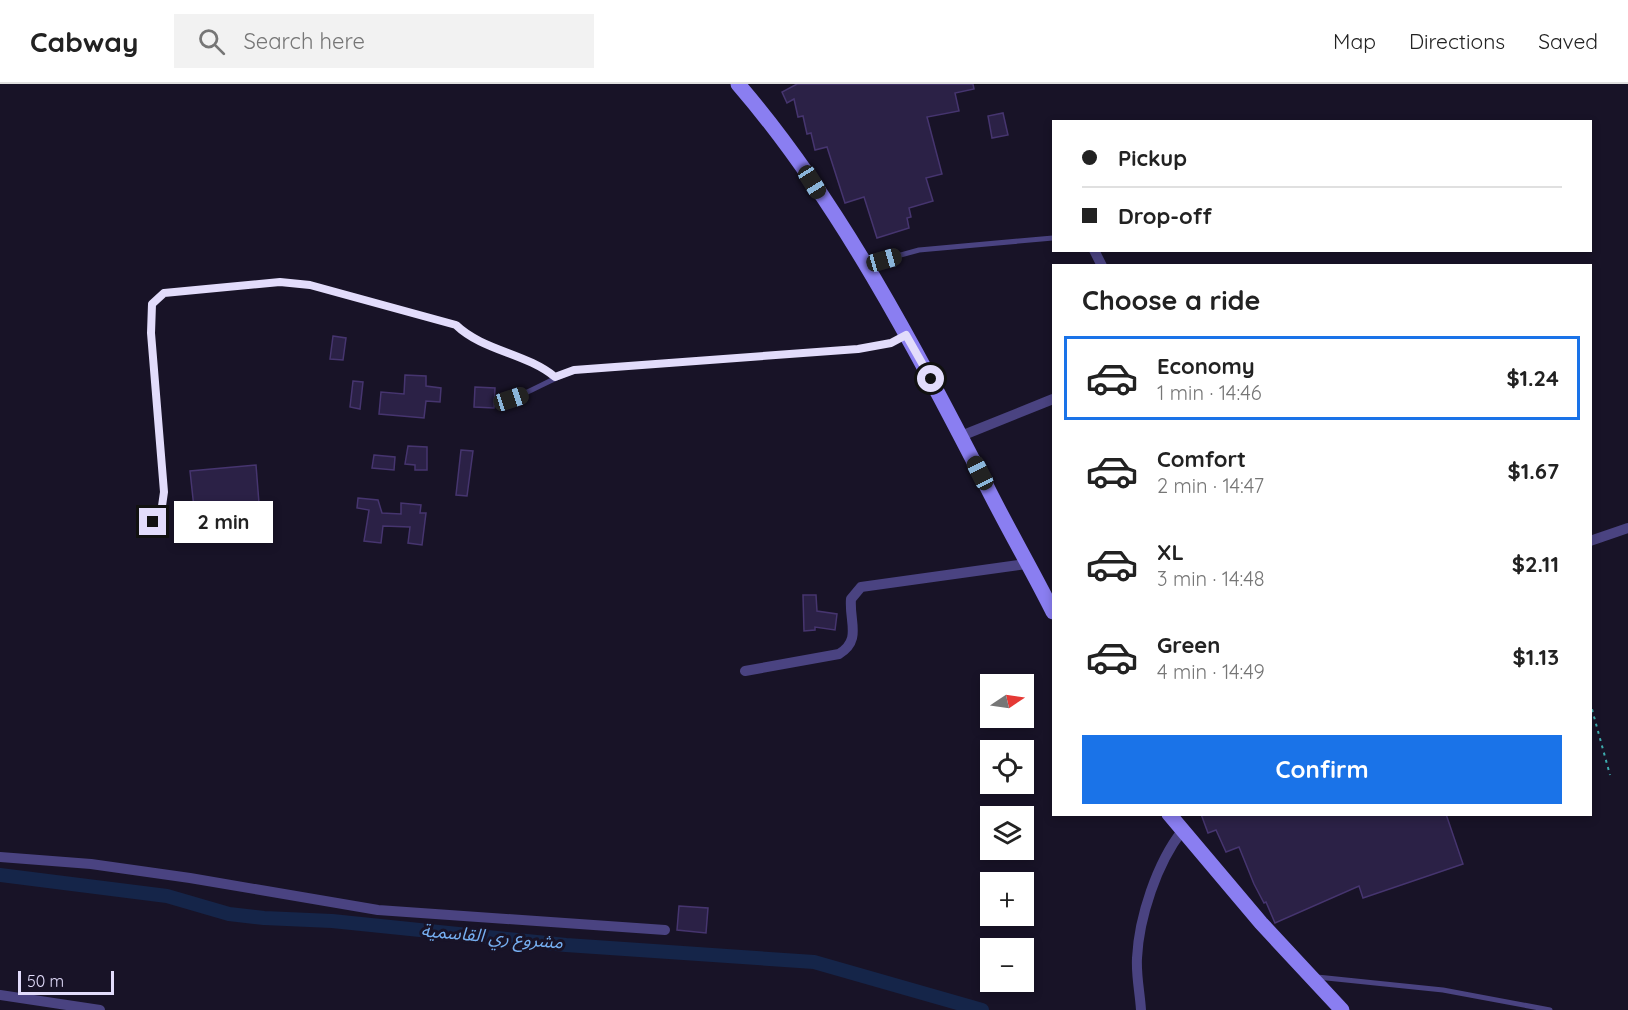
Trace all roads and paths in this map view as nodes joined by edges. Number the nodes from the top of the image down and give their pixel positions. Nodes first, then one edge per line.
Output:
1 (738, 84) edge
2 (1052, 238) edge
3 (864, 265) junction
4 (906, 335) junction
5 (555, 377) junction
6 (511, 399) dead end
7 (1052, 399) edge
8 (961, 436) junction
9 (1628, 528) edge
10 (145, 532) dead end
11 (1592, 540) edge
12 (1026, 564) junction
13 (1049, 592) edge
14 (1052, 607) edge
15 (745, 671) dead end
16 (1592, 709) edge
17 (1610, 775) dead end
18 (1171, 816) edge
19 (1182, 831) junction
20 (0, 857) edge
21 (665, 930) dead end
22 (1312, 976) junction
23 (0, 995) edge
24 (100, 1010) edge
25 (1141, 1010) edge
26 (1342, 1010) edge
27 (1550, 1010) edge

1 - 3 main road
2 - 3 lane
3 - 4 main road
4 - 5 lane
4 - 8 main road
5 - 6 lane
5 - 10 lane
7 - 8 street
8 - 12 main road
9 - 11 street
12 - 13 main road
12 - 15 street
13 - 14 main road
16 - 17 path
18 - 19 main road
19 - 22 main road
19 - 25 street
20 - 21 street
22 - 26 main road
22 - 27 lane
23 - 24 street

